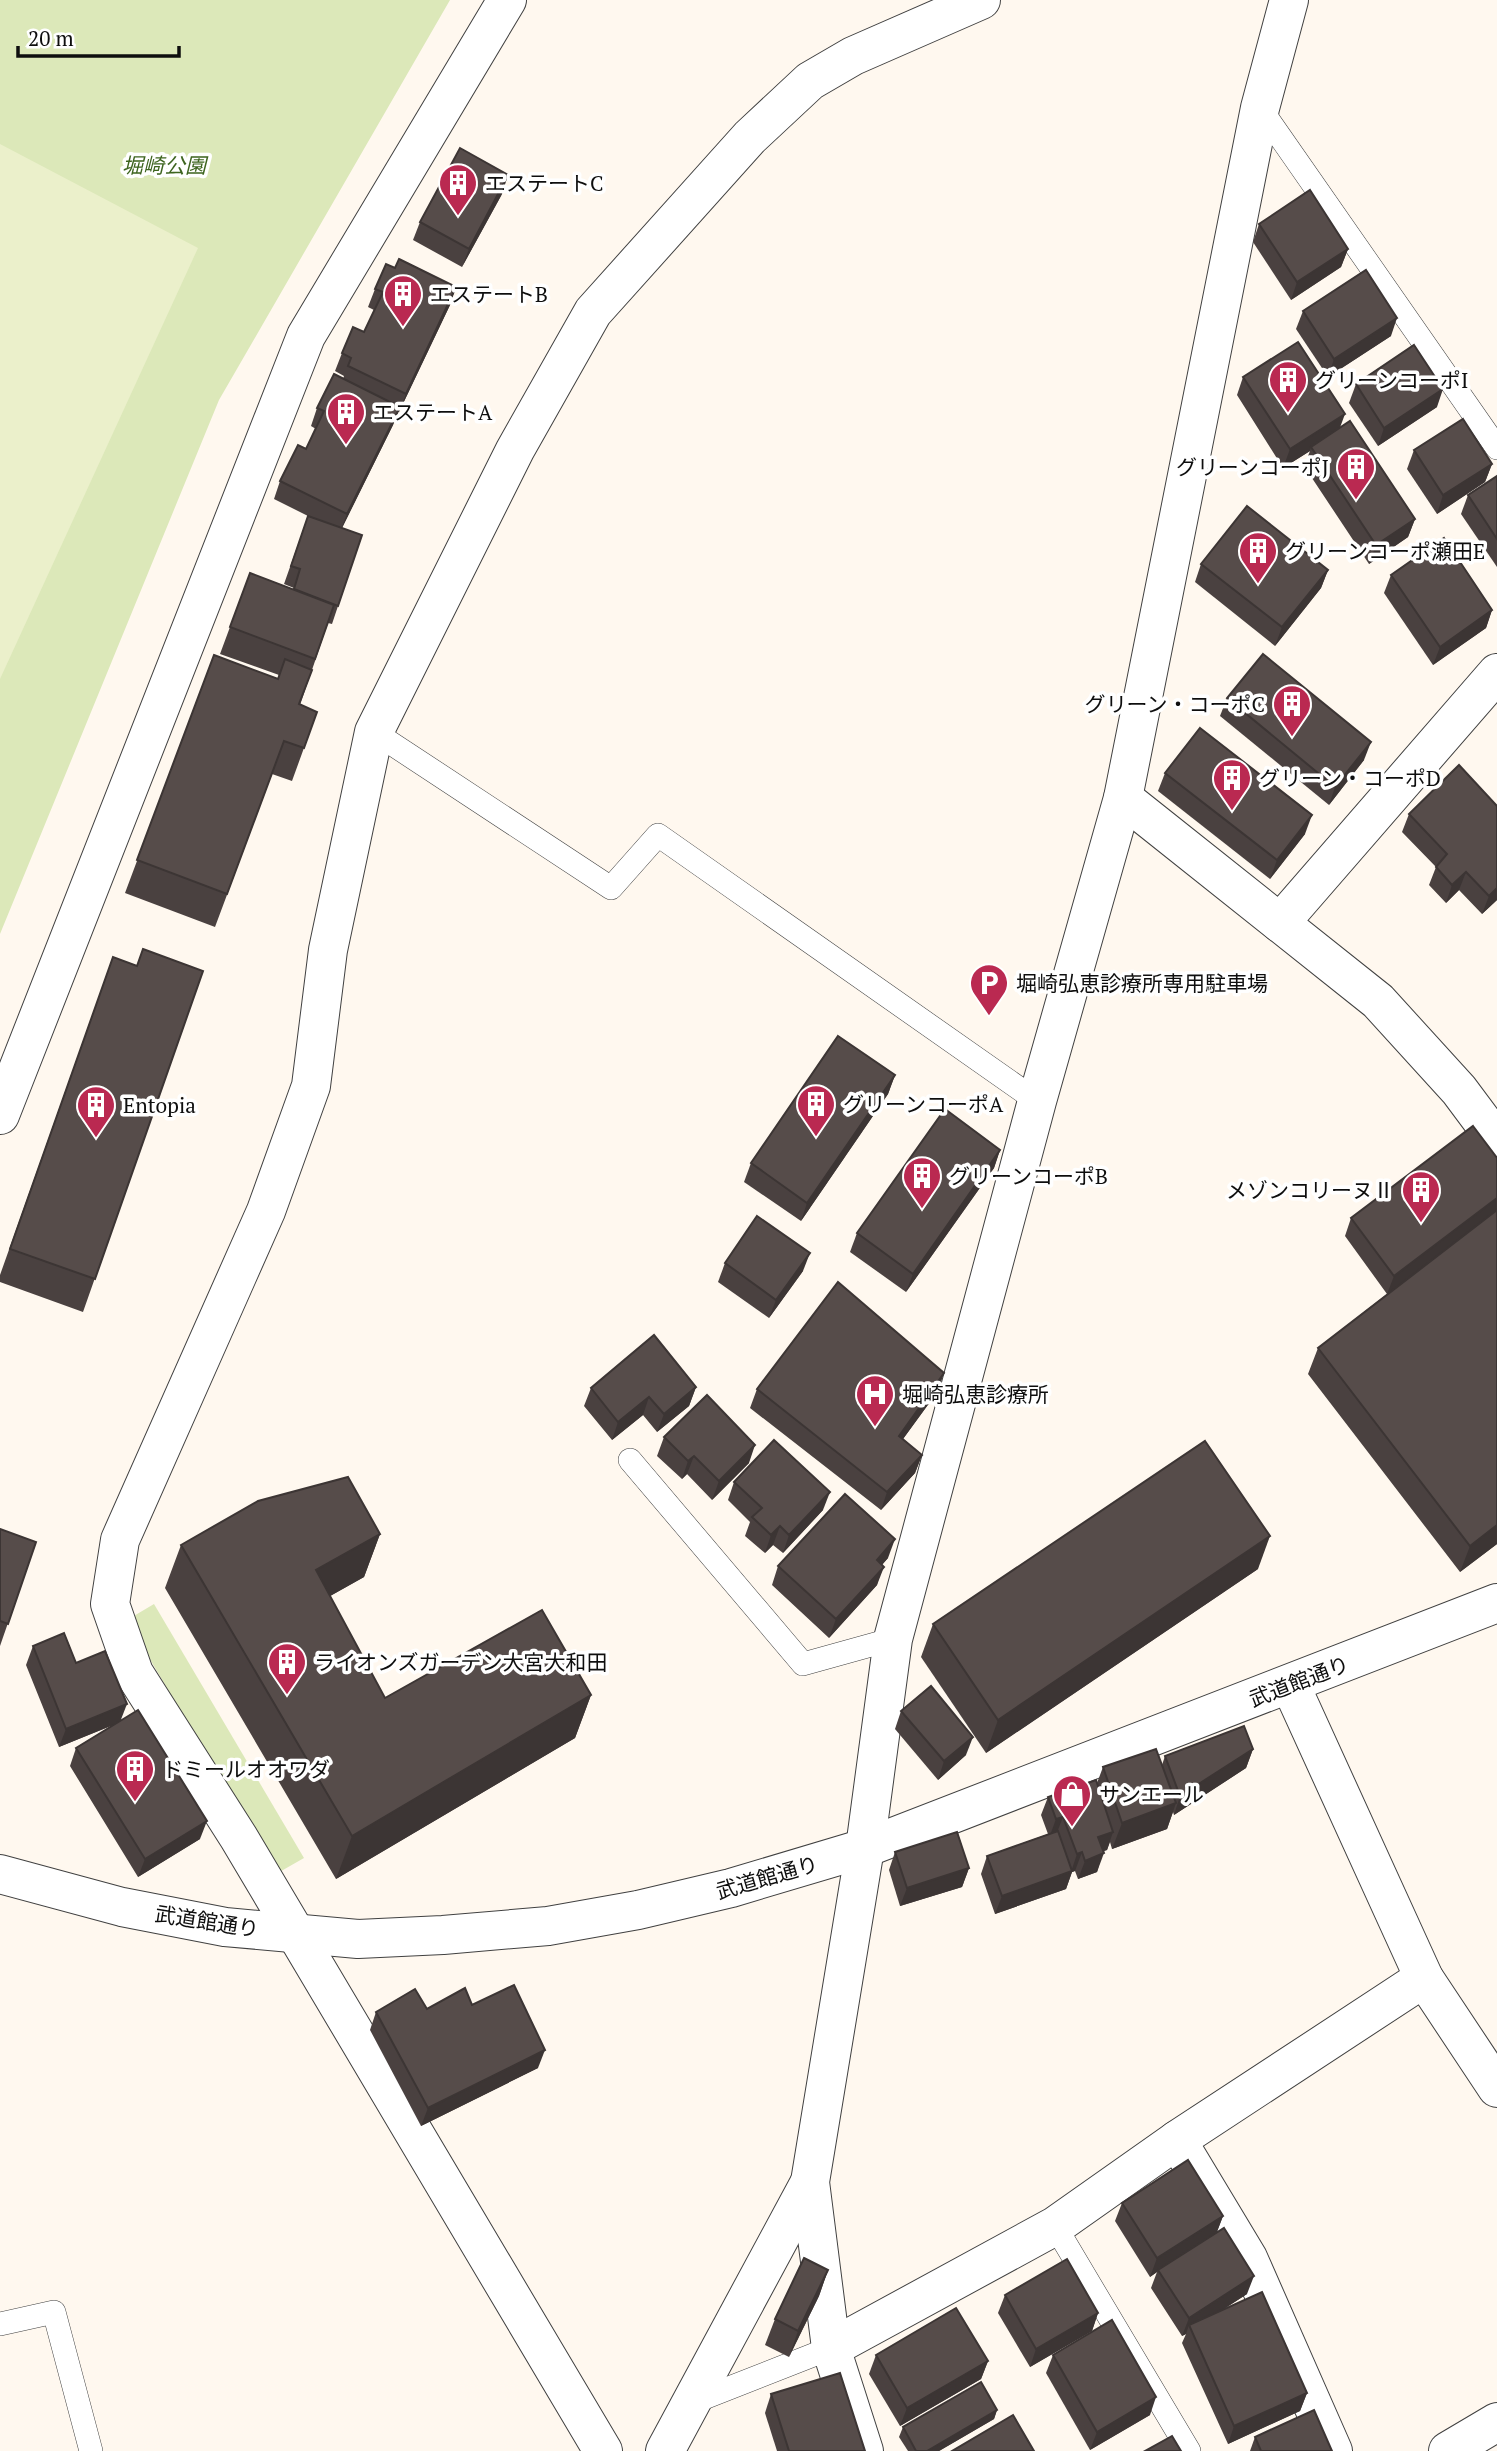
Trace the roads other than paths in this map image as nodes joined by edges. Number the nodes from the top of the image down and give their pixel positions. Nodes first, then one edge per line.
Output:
1 (507, 0) edge
2 (981, 0) edge
3 (1289, 0) edge
4 (1260, 108) junction
5 (1497, 448) edge
6 (1497, 673) edge
7 (374, 732) junction
8 (1123, 798) junction
9 (1280, 923) junction
10 (1037, 1101) junction
11 (0, 1115) edge
12 (1497, 1141) edge
13 (630, 1461) dead end
14 (1497, 1603) edge
15 (893, 1639) junction
16 (1290, 1684) junction
17 (865, 1848) junction
18 (0, 1874) edge
19 (295, 1933) junction
20 (1424, 1978) junction
21 (1497, 2088) edge
22 (1177, 2140) junction
23 (810, 2182) junction
24 (1055, 2226) junction
25 (0, 2324) edge
26 (831, 2348) junction
27 (691, 2403) junction
28 (1497, 2422) edge
29 (91, 2451) edge
30 (603, 2451) edge
31 (665, 2451) edge
32 (864, 2451) edge
33 (1189, 2451) edge
34 (1333, 2451) edge
35 (1448, 2451) edge

1 - 11 street
2 - 7 street
3 - 4 street
4 - 5 lane
4 - 8 street
6 - 9 street
7 - 10 lane
7 - 19 street
8 - 9 street
8 - 10 street
9 - 12 street
10 - 15 street
13 - 15 lane
14 - 16 street, 武道館通り
15 - 17 street
16 - 17 street, 武道館通り
16 - 20 street
17 - 19 street, 武道館通り
17 - 23 street
18 - 19 street, 武道館通り
19 - 30 street
20 - 21 street
20 - 22 street
22 - 24 street
22 - 34 street
23 - 26 street
23 - 27 street
24 - 26 street
24 - 33 lane
25 - 29 lane
26 - 27 lane
26 - 32 street
27 - 31 street
28 - 35 street

